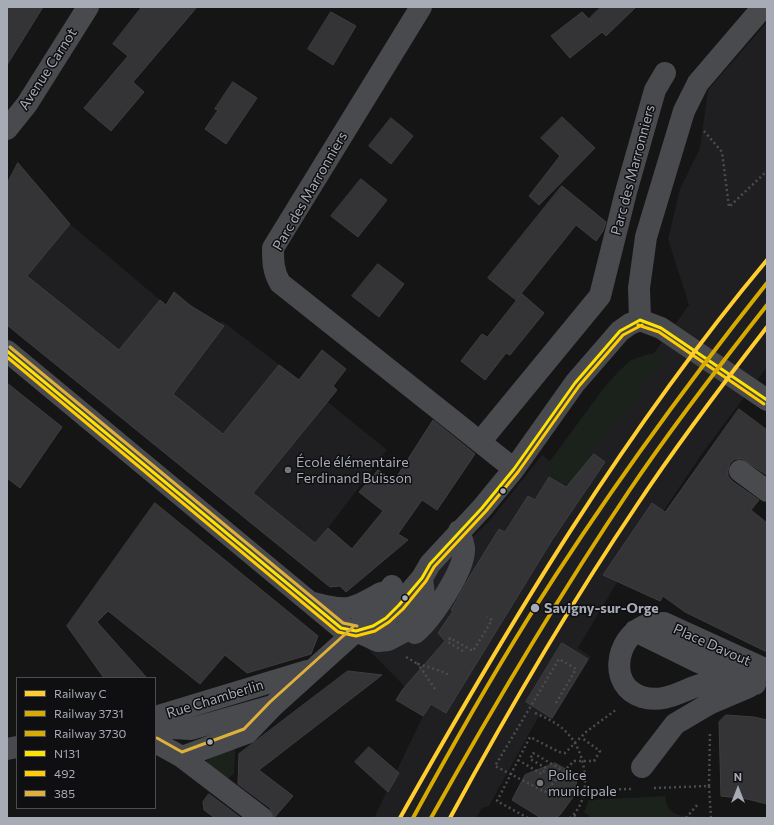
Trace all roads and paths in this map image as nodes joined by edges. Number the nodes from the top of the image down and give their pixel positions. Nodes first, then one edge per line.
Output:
1 (88, 7) edge
2 (421, 7) edge
3 (763, 7) edge
4 (665, 73) dead end
5 (7, 129) edge
6 (703, 130) dead end
7 (767, 171) edge
8 (640, 320) junction
9 (7, 351) edge
10 (767, 400) edge
11 (480, 442) junction
12 (514, 469) junction
13 (740, 471) dead end
14 (767, 491) edge
15 (459, 532) junction
16 (426, 571) junction
17 (392, 586) junction
18 (313, 603) junction
19 (487, 617) dead end
20 (356, 631) junction
21 (463, 652) dead end
22 (404, 655) dead end
23 (418, 664) junction
24 (314, 669) junction
25 (449, 675) dead end
26 (763, 678) edge
27 (435, 689) dead end
28 (640, 696) junction
29 (556, 703) dead end
30 (710, 704) junction
31 (273, 706) junction
32 (535, 713) dead end
33 (156, 717) edge
34 (156, 727) edge
35 (582, 738) junction
36 (156, 743) edge
37 (576, 743) junction
38 (182, 757) junction
39 (518, 760) junction
40 (642, 767) dead end
41 (564, 771) junction
42 (511, 775) junction
43 (710, 786) junction
44 (639, 788) dead end
45 (647, 788) dead end
46 (584, 790) junction
47 (698, 804) dead end
48 (574, 814) junction
49 (262, 818) edge
50 (528, 818) edge
51 (570, 818) edge
52 (578, 818) edge
53 (686, 818) edge
54 (711, 818) edge

1 - 5 street, Avenue Carnot
2 - 11 street, Parc des Marronniers
3 - 8 street
4 - 11 street, Parc des Marronniers
6 - 7 path
8 - 10 street
8 - 12 street
9 - 18 street
11 - 12 street, Parc des Marronniers
12 - 15 street
13 - 14 street
15 - 16 street
15 - 20 street
16 - 17 street
16 - 20 street
17 - 18 street
17 - 20 street
18 - 20 street
19 - 21 path
20 - 24 street, Rue Chamberlin
22 - 23 path
23 - 25 path
23 - 27 path
24 - 31 street
24 - 33 street, Rue Chamberlin
26 - 28 street, Place Davout
26 - 28 street, Place Davout
26 - 30 street
28 - 35 path
29 - 42 path
30 - 40 street
30 - 43 path
31 - 34 street
31 - 38 street
32 - 37 path
35 - 37 path
35 - 41 path
36 - 38 street
37 - 39 path
37 - 46 path
38 - 49 street
39 - 41 path
39 - 42 path
41 - 42 path
42 - 50 path
43 - 45 path
43 - 54 path
44 - 46 path
46 - 48 path
47 - 53 path
48 - 51 path
48 - 52 path

